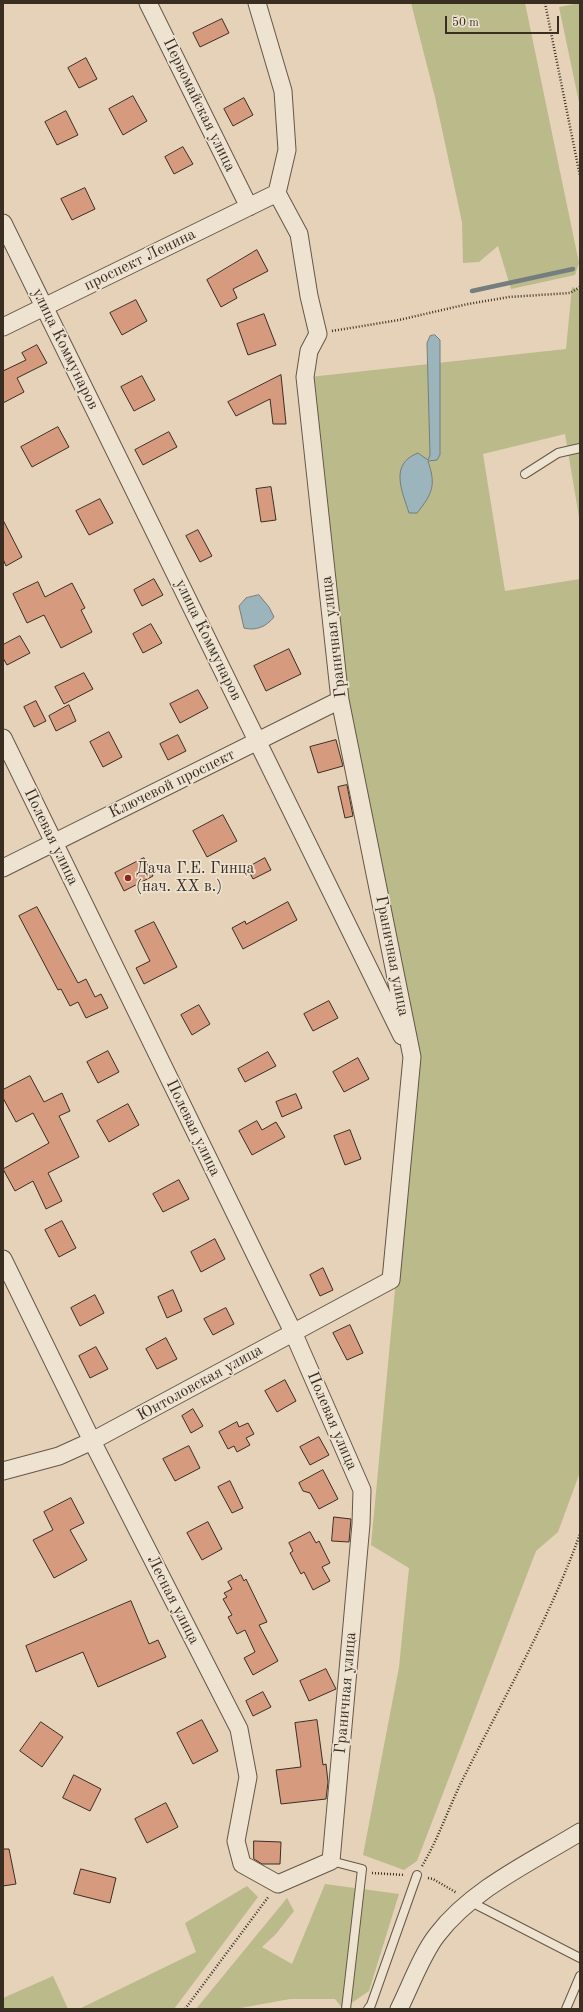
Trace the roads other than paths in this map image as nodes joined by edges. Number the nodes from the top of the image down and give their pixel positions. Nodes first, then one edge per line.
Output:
1 (148, 3) edge
2 (257, 3) edge
3 (277, 193) junction
4 (249, 207) junction
5 (3, 223) edge
6 (44, 307) junction
7 (3, 327) edge
8 (580, 448) edge
9 (524, 474) dead end
10 (340, 700) junction
11 (3, 738) edge
12 (257, 741) junction
13 (54, 842) junction
14 (3, 868) edge
15 (412, 1057) junction
16 (3, 1259) edge
17 (391, 1280) joint
18 (293, 1332) junction
19 (92, 1442) junction
20 (3, 1471) edge
21 (361, 1524) joint
22 (580, 1832) edge
23 (331, 1861) junction
24 (417, 1875) road end
25 (471, 1902) junction
26 (580, 1958) edge
27 (580, 1976) edge
28 (346, 2009) edge
29 (368, 2009) edge
30 (399, 2009) edge
31 (566, 2009) edge

1 - 4 street, Первомайская улица
2 - 3 street
3 - 4 street, проспект Ленина
3 - 10 street, Граничная улица
4 - 6 street, проспект Ленина
5 - 6 street, улица Коммунаров
6 - 7 street, проспект Ленина
6 - 12 street, улица Коммунаров
8 - 9 lane
10 - 12 street, Ключевой проспект
10 - 15 street, Граничная улица
11 - 13 street, Полевая улица
12 - 13 street, Ключевой проспект
12 - 15 street, улица Коммунаров
13 - 14 street, Ключевой проспект
13 - 18 street, Полевая улица
15 - 17 street, Граничная улица
16 - 19 street, Лесная улица
17 - 18 street, Юнтоловская улица
18 - 19 street, Юнтоловская улица
18 - 21 street, Полевая улица
19 - 20 street, Юнтоловская улица
19 - 23 street, Лесная улица
21 - 23 street, Граничная улица
22 - 25 street
23 - 28 lane
24 - 29 lane
25 - 26 lane
25 - 30 street
27 - 31 lane

